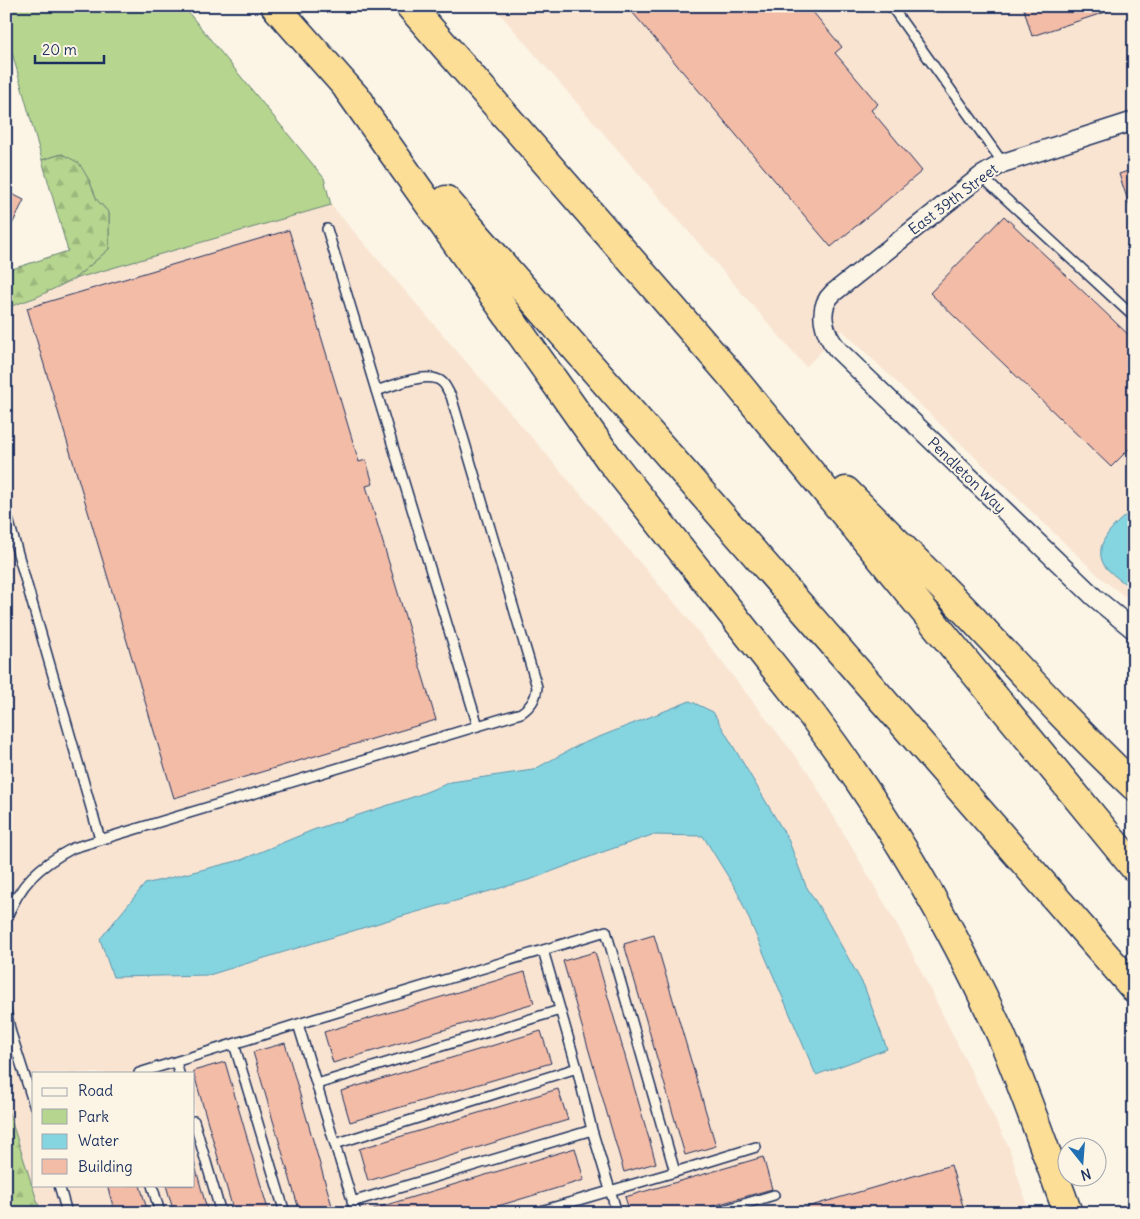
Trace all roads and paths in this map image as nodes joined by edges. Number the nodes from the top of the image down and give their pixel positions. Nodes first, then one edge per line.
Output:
1 (275, 6) edge
2 (410, 6) edge
3 (891, 6) edge
4 (347, 88) junction
5 (1134, 121) edge
6 (1003, 163) junction
7 (981, 176) junction
8 (327, 229) dead end
9 (824, 306) joint
10 (1134, 317) edge
11 (728, 373) junction
12 (376, 391) junction
13 (6, 512) edge
14 (1134, 630) edge
15 (478, 726) junction
16 (1134, 786) edge
17 (100, 839) junction
18 (1134, 867) edge
19 (6, 920) edge
20 (542, 950) junction
21 (1134, 988) edge
22 (560, 1010) junction
23 (6, 1011) edge
24 (298, 1024) junction
25 (234, 1044) junction
26 (176, 1062) junction
27 (577, 1068) junction
28 (143, 1072) edge
29 (179, 1072) edge
30 (317, 1084) junction
31 (32, 1099) edge
32 (195, 1124) edge
33 (592, 1130) junction
34 (335, 1144) junction
35 (756, 1147) dead end
36 (675, 1172) junction
37 (58, 1186) edge
38 (152, 1186) edge
39 (610, 1191) junction
40 (774, 1195) dead end
41 (352, 1202) junction
42 (67, 1213) edge
43 (160, 1213) edge
44 (221, 1213) edge
45 (285, 1213) edge
46 (356, 1213) edge
47 (534, 1213) edge
48 (617, 1213) edge
49 (714, 1213) edge
50 (1068, 1213) edge

1 - 4 highway
2 - 11 highway
3 - 6 lane
4 - 21 highway
4 - 50 highway
5 - 6 street, East 39th Street
6 - 7 street, East 39th Street
7 - 9 street, East 39th Street
7 - 10 lane
8 - 12 lane
9 - 14 street, Pendleton Way
11 - 16 highway
11 - 18 highway
12 - 15 lane
12 - 15 lane
13 - 17 lane
15 - 17 lane
17 - 19 lane
20 - 22 lane
20 - 24 lane
20 - 36 lane
22 - 27 lane
22 - 30 lane
23 - 31 lane
24 - 25 lane
24 - 30 lane
25 - 26 lane
25 - 45 lane
26 - 28 lane
26 - 29 lane
27 - 33 lane
27 - 34 lane
30 - 34 lane
32 - 44 lane
33 - 39 lane
33 - 41 lane
34 - 41 lane
35 - 36 lane
36 - 39 lane
37 - 42 lane
38 - 43 lane
39 - 47 lane
39 - 48 lane
40 - 49 lane
41 - 46 lane

